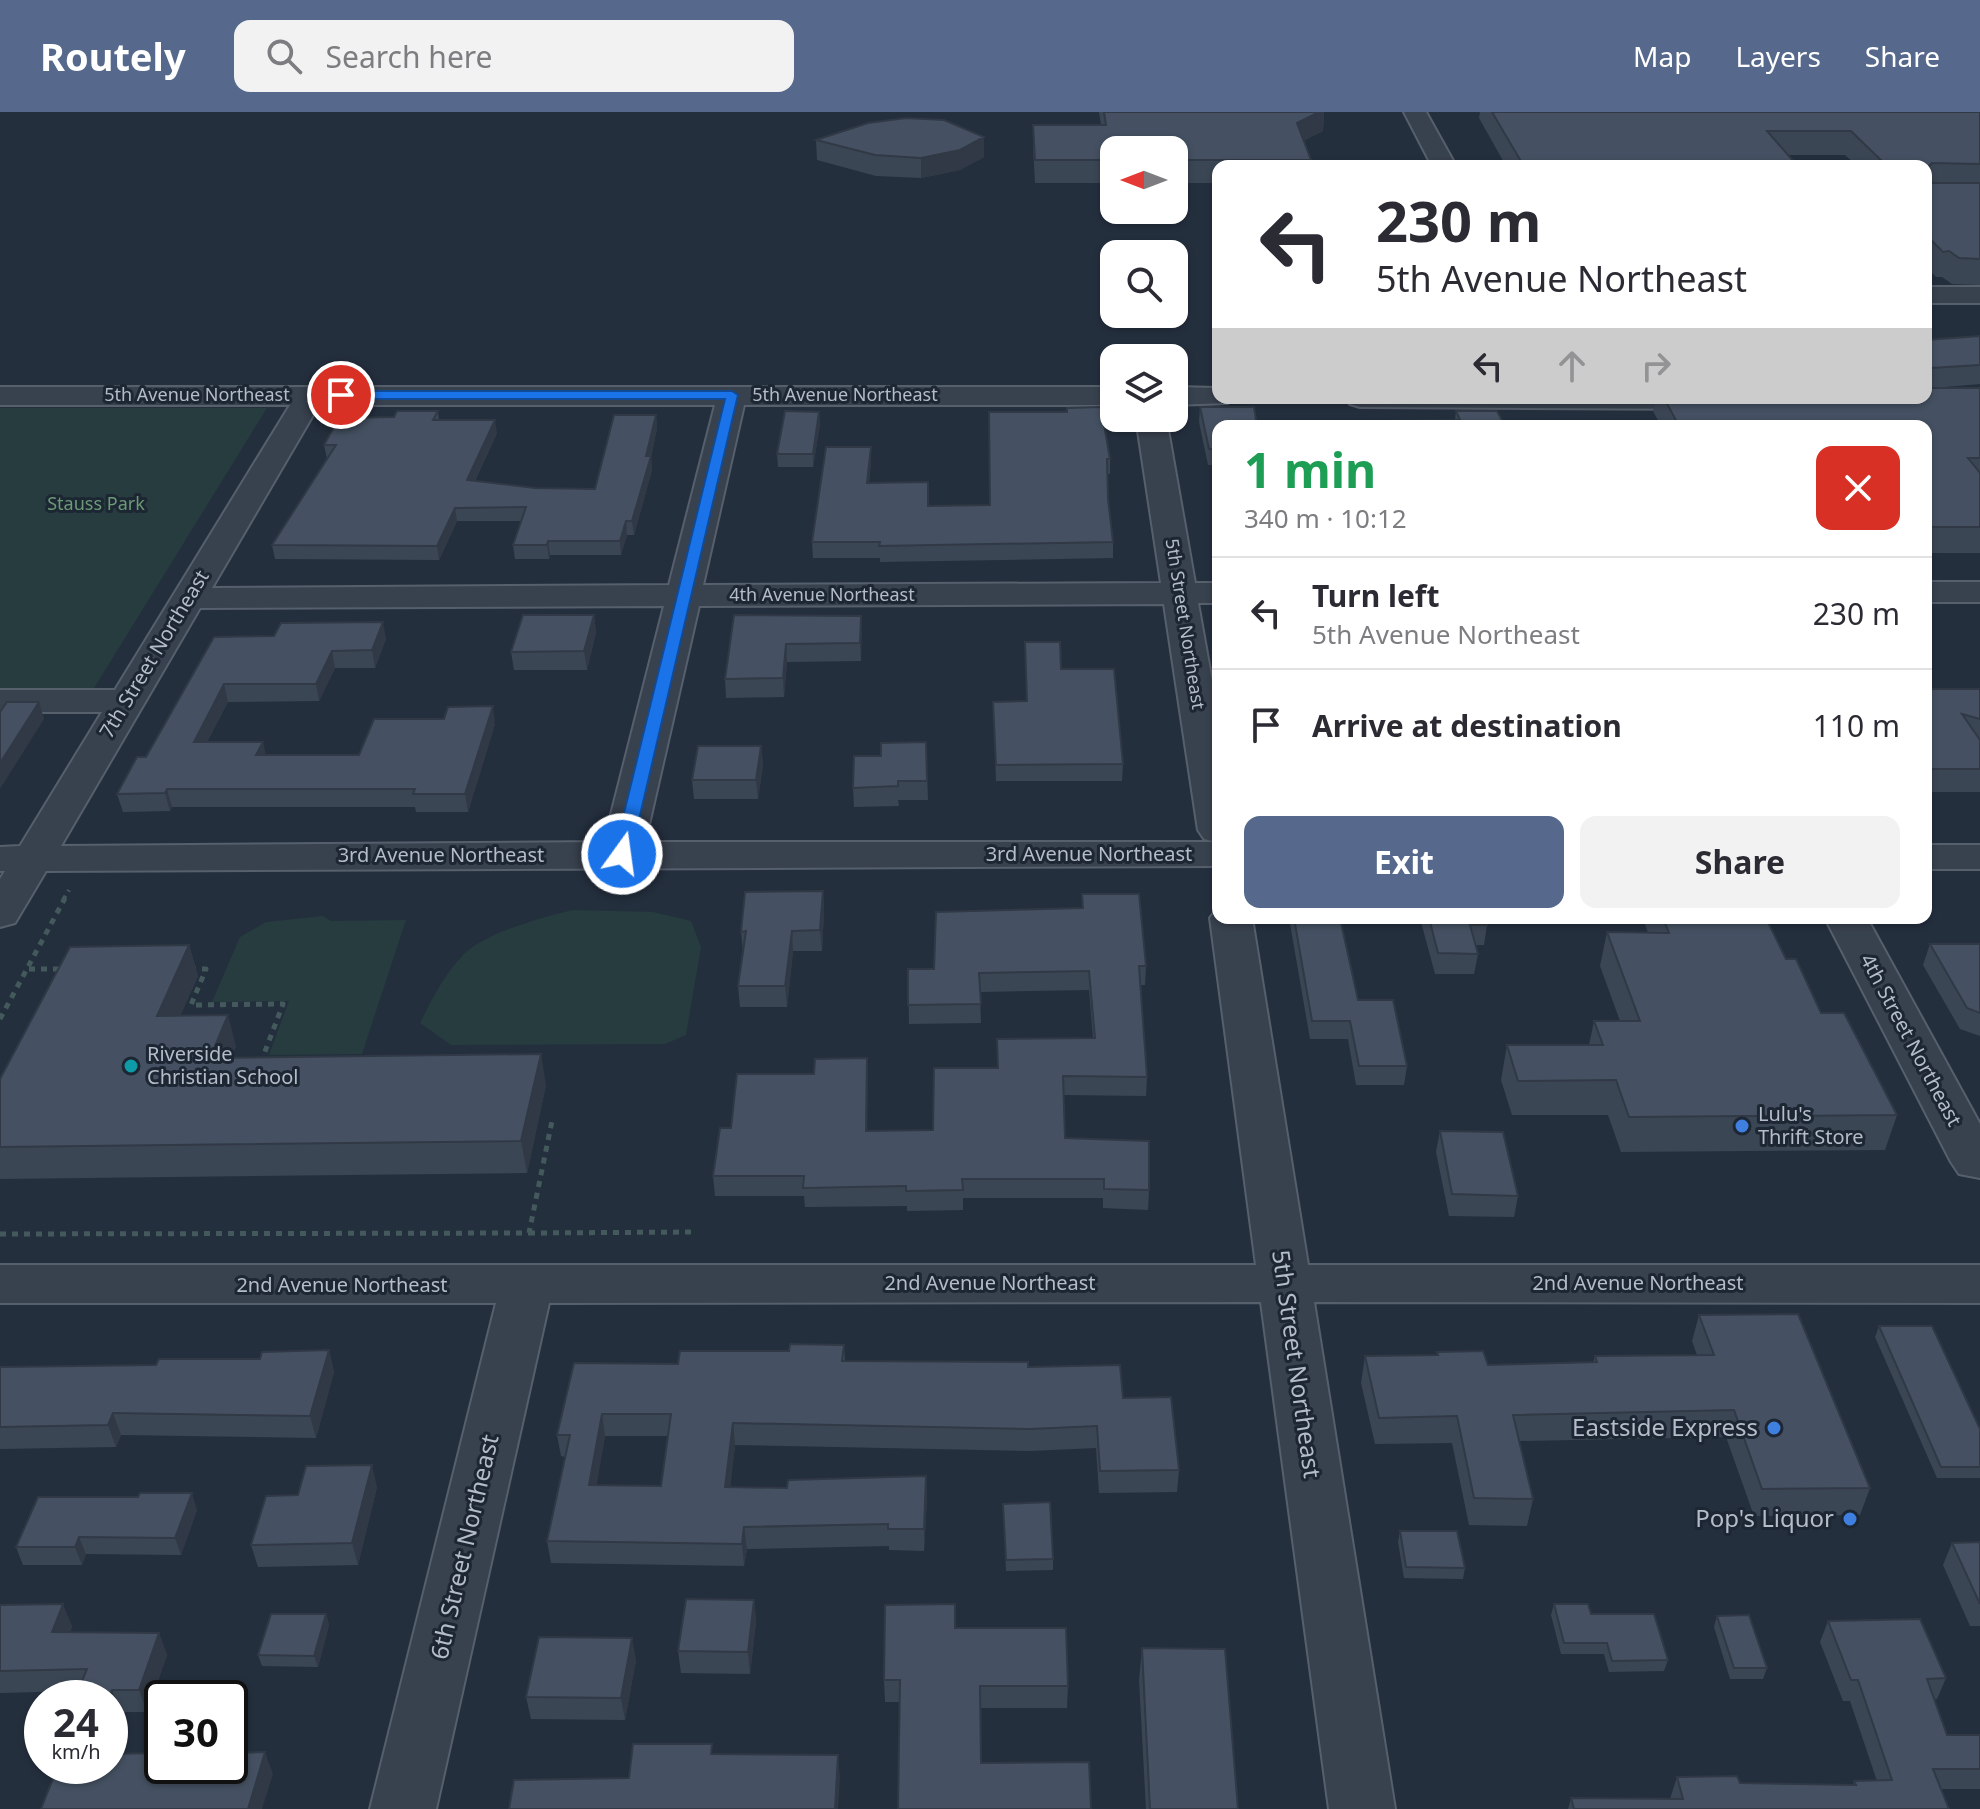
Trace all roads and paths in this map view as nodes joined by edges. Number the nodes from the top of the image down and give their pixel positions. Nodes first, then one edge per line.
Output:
1 (1415, 112) edge
2 (1441, 160) edge
3 (1932, 295) edge
4 (1980, 295) edge
5 (310, 395) junction
6 (732, 395) junction
7 (0, 396) edge
8 (1100, 396) edge
9 (1188, 396) edge
10 (1212, 397) edge
11 (1153, 432) edge
12 (1932, 592) edge
13 (1980, 592) edge
14 (1179, 593) junction
15 (1212, 593) edge
16 (685, 596) junction
17 (186, 598) junction
18 (0, 701) edge
19 (126, 701) junction
20 (1212, 794) edge
21 (622, 854) junction
22 (1212, 854) edge
23 (1932, 857) edge
24 (1980, 857) edge
25 (87, 858) junction
26 (17, 859) edge
27 (0, 914) edge
28 (1232, 924) edge
29 (1849, 924) edge
30 (29, 969) junction
31 (73, 969) edge
32 (177, 969) edge
33 (0, 1019) edge
34 (258, 1071) edge
35 (552, 1121) dead end
36 (1976, 1162) dead end
37 (697, 1232) dead end
38 (0, 1234) edge
39 (528, 1259) junction
40 (1283, 1281) junction
41 (0, 1284) edge
42 (1980, 1284) edge
43 (403, 1809) edge
44 (1362, 1809) edge

1 - 2 street
3 - 4 street
5 - 6 street, 5th Avenue Northeast
5 - 7 street, 5th Avenue Northeast
5 - 17 street, 7th Street Northeast
6 - 8 street, 5th Avenue Northeast
6 - 16 street
9 - 10 street
11 - 14 street, 5th Street Northeast
12 - 13 street
14 - 15 street, 4th Avenue Northeast
14 - 16 street, 4th Avenue Northeast
14 - 20 street, 5th Street Northeast
16 - 17 street, 4th Avenue Northeast
16 - 21 street
17 - 19 street, 7th Street Northeast
18 - 19 street
19 - 26 street, 7th Street Northeast
21 - 22 street, 3rd Avenue Northeast
21 - 25 street, 3rd Avenue Northeast
23 - 24 street
25 - 26 street, 3rd Avenue Northeast
25 - 30 path
26 - 27 street, 7th Street Northeast
28 - 40 street, 5th Street Northeast
29 - 36 street, 4th Street Northeast
30 - 31 path
30 - 33 path
32 - 34 path
35 - 39 path
37 - 39 path
38 - 39 path
39 - 40 street, 2nd Avenue Northeast
39 - 41 street, 2nd Avenue Northeast
39 - 43 street, 6th Street Northeast
40 - 42 street, 2nd Avenue Northeast
40 - 44 street, 5th Street Northeast

